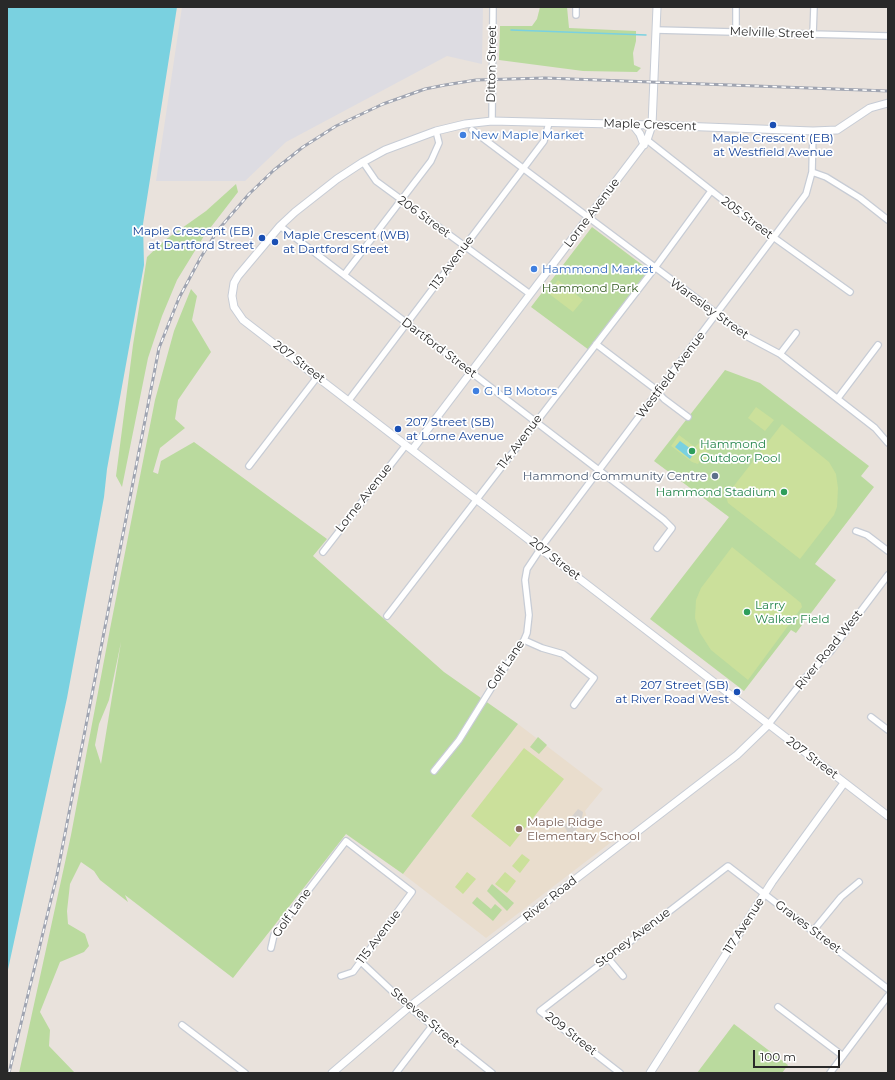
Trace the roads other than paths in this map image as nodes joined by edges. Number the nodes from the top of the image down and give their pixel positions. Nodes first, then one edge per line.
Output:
1 (493, 7) edge
2 (576, 7) edge
3 (656, 7) edge
4 (736, 7) edge
5 (814, 7) edge
6 (576, 15) dead end
7 (656, 30) junction
8 (736, 32) junction
9 (813, 34) junction
10 (888, 36) edge
11 (888, 103) edge
12 (492, 121) junction
13 (549, 123) junction
14 (633, 125) junction
15 (652, 125) junction
16 (472, 130) dead end
17 (436, 131) junction
18 (813, 131) junction
19 (645, 142) junction
20 (363, 162) junction
21 (523, 169) junction
22 (812, 172) junction
23 (711, 191) junction
24 (401, 200) junction
25 (588, 218) junction
26 (888, 220) edge
27 (280, 226) junction
28 (774, 238) junction
29 (465, 246) junction
30 (654, 269) junction
31 (344, 275) junction
32 (850, 292) dead end
33 (530, 294) junction
34 (232, 296) joint
35 (716, 314) junction
36 (407, 323) junction
37 (796, 333) dead end
38 (596, 344) junction
39 (878, 345) dead end
40 (780, 354) junction
41 (470, 372) junction
42 (318, 376) junction
43 (658, 393) junction
44 (838, 398) junction
45 (349, 400) junction
46 (688, 417) dead end
47 (535, 422) junction
48 (888, 443) edge
49 (409, 447) junction
50 (249, 466) dead end
51 (598, 472) junction
52 (476, 499) junction
53 (856, 531) dead end
54 (541, 548) junction
55 (657, 548) dead end
56 (888, 551) edge
57 (323, 552) dead end
58 (888, 575) edge
59 (386, 616) dead end
60 (524, 640) junction
61 (574, 705) dead end
62 (871, 717) dead end
63 (768, 725) junction
64 (888, 730) edge
65 (434, 771) dead end
66 (844, 783) junction
67 (887, 814) edge
68 (728, 866) joint
69 (859, 882) dead end
70 (412, 892) joint
71 (764, 894) junction
72 (813, 931) junction
73 (271, 948) dead end
74 (607, 957) junction
75 (360, 961) junction
76 (341, 976) dead end
77 (623, 976) dead end
78 (888, 989) edge
79 (888, 996) edge
80 (409, 1007) junction
81 (778, 1007) dead end
82 (540, 1011) joint
83 (182, 1025) dead end
84 (432, 1026) junction
85 (843, 1056) junction
86 (244, 1073) edge
87 (332, 1073) edge
88 (396, 1073) edge
89 (492, 1073) edge
90 (620, 1073) edge
91 (650, 1073) edge
92 (830, 1073) edge

1 - 12 street, Ditton Street
2 - 6 street
3 - 7 street, Lorne Avenue
4 - 8 street
5 - 9 street
7 - 8 street, Melville Street
7 - 15 street, Lorne Avenue
8 - 9 street, Melville Street
9 - 10 street, Melville Street
11 - 18 street, Maple Crescent
12 - 13 street, Maple Crescent
12 - 17 street, Maple Crescent
13 - 14 street, Maple Crescent
13 - 21 street, 113 Avenue
14 - 15 street, Maple Crescent
14 - 19 street
15 - 18 street, Maple Crescent
15 - 19 street, Lorne Avenue
16 - 21 street, Waresley Street
17 - 20 street, Maple Crescent
17 - 24 street
18 - 22 street, Westfield Avenue
19 - 23 street, 205 Street
19 - 25 street, Lorne Avenue
20 - 24 street, 206 Street
20 - 27 street, Maple Crescent
21 - 25 street, Waresley Street
21 - 29 street, 113 Avenue
22 - 26 street
22 - 28 street, Westfield Avenue
23 - 28 street, 205 Street
23 - 30 street, 114 Avenue
24 - 29 street, 206 Street
24 - 31 street
25 - 30 street, Waresley Street
25 - 33 street, Lorne Avenue
27 - 31 street, Dartford Street
27 - 34 street, Maple Crescent
28 - 32 street, 205 Street
28 - 35 street, Westfield Avenue
29 - 33 street, 206 Street
29 - 36 street, 113 Avenue
30 - 35 street, Waresley Street
30 - 38 street, 114 Avenue
31 - 36 street, Dartford Street
33 - 41 street, Lorne Avenue
34 - 42 street, 207 Street
35 - 40 street, Waresley Street
35 - 43 street, Westfield Avenue
36 - 41 street, Dartford Street
36 - 45 street, 113 Avenue
37 - 40 street
38 - 43 street
38 - 47 street, 114 Avenue
39 - 44 street
40 - 44 street, Waresley Street
41 - 47 street, Dartford Street
41 - 49 street, Lorne Avenue
42 - 45 street, 207 Street
42 - 50 street
43 - 46 street
43 - 51 street, Westfield Avenue
44 - 48 street, Waresley Street
45 - 49 street, 207 Street
47 - 51 street, Dartford Street
47 - 52 street, 114 Avenue
49 - 52 street, 207 Street
49 - 57 street, Lorne Avenue
51 - 54 street, Westfield Avenue
51 - 55 street, Dartford Street
52 - 54 street, 207 Street
52 - 59 street, 114 Avenue
53 - 56 street
54 - 60 street, Golf Lane
54 - 63 street, 207 Street
58 - 63 street, River Road West
60 - 61 street
60 - 65 street, Golf Lane
62 - 64 street
63 - 66 street, 207 Street
63 - 80 street, River Road
66 - 67 street, 207 Street
66 - 71 street, 117 Avenue
68 - 71 street, Graves Street
68 - 74 street, Stoney Avenue
69 - 72 street
70 - 73 street, Golf Lane
70 - 75 street, 115 Avenue
71 - 72 street, Graves Street
71 - 91 street, 117 Avenue
72 - 78 street, Graves Street
74 - 77 street
74 - 82 street, Stoney Avenue
75 - 76 street, 115 Avenue
75 - 80 street, Steeves Street
79 - 85 street
80 - 84 street, Steeves Street
80 - 87 street, River Road
81 - 85 street
82 - 90 street, 209 Street
83 - 86 street
84 - 88 street
84 - 89 street, Steeves Street
85 - 92 street

